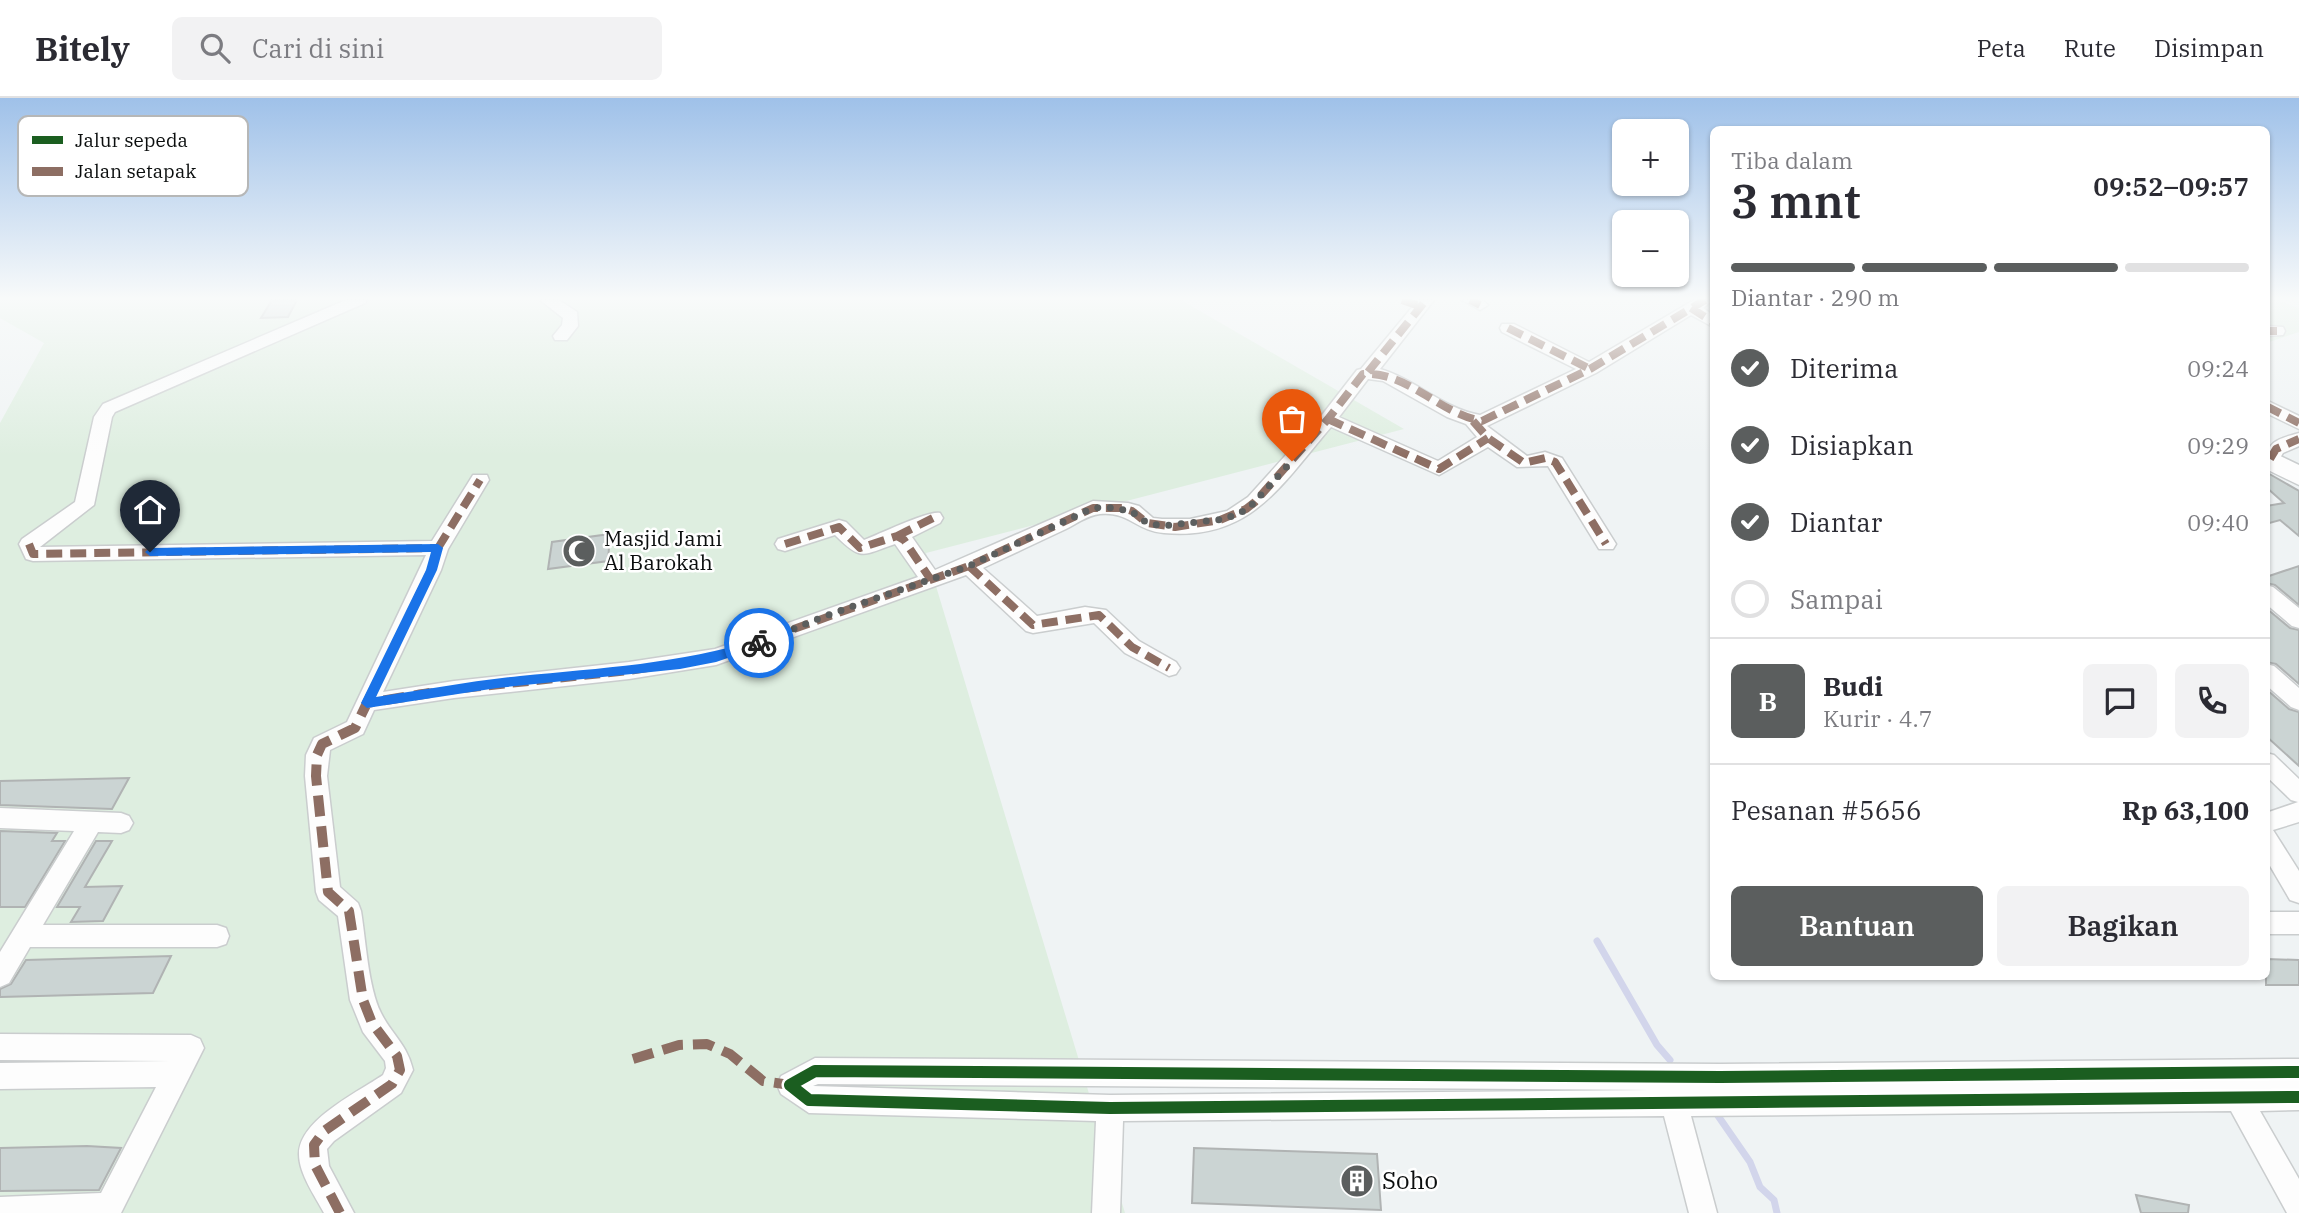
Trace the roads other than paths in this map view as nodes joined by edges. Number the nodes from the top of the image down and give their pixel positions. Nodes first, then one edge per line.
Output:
1 (239, 352) edge
2 (1384, 352) edge
3 (1556, 352) edge
4 (1618, 352) edge
5 (1590, 369) junction
6 (1368, 372) junction
7 (2270, 408) edge
8 (1328, 419) junction
9 (1473, 421) junction
10 (2299, 423) edge
11 (1488, 438) junction
12 (2299, 439) edge
13 (2270, 456) edge
14 (2270, 460) edge
15 (2299, 477) edge
16 (480, 480) dead end
17 (933, 518) dead end
18 (897, 536) junction
19 (785, 544) dead end
20 (1606, 544) dead end
21 (438, 548) junction
22 (969, 566) junction
23 (931, 580) junction
24 (2270, 595) edge
25 (2299, 620) edge
26 (1169, 668) dead end
27 (2270, 676) edge
28 (2299, 701) edge
29 (367, 703) junction
30 (2270, 766) edge
31 (2299, 793) edge
32 (2299, 812) edge
33 (0, 818) edge
34 (91, 822) junction
35 (2270, 822) edge
36 (121, 823) dead end
37 (2270, 845) edge
38 (2299, 892) edge
39 (2270, 922) edge
40 (2299, 923) edge
41 (23, 936) junction
42 (217, 936) dead end
43 (0, 975) edge
44 (0, 1047) edge
45 (2299, 1072) edge
46 (179, 1074) junction
47 (0, 1076) edge
48 (2299, 1097) edge
49 (2239, 1099) junction
50 (1674, 1104) junction
51 (1110, 1108) junction
52 (2299, 1207) edge
53 (108, 1210) edge
54 (1, 1212) edge
55 (340, 1213) edge
56 (1106, 1213) edge
57 (1703, 1213) edge

1 - 21 street
2 - 6 street
3 - 5 street
4 - 5 street
5 - 9 street
6 - 8 street
6 - 9 street
7 - 10 street
8 - 11 street
8 - 22 street
9 - 11 street
11 - 20 street
12 - 13 street
14 - 15 street
16 - 21 street
17 - 18 street
18 - 19 street
18 - 23 street
21 - 29 street
22 - 23 street
22 - 26 street
23 - 29 street
24 - 25 street
27 - 28 street
29 - 55 street
30 - 31 street
32 - 35 street
33 - 34 street
34 - 36 street
34 - 41 street
37 - 38 street
39 - 40 street
41 - 42 street
41 - 43 street
44 - 46 street
45 - 51 street
46 - 47 street
46 - 53 street
48 - 49 street
49 - 50 street
49 - 52 street
50 - 51 street
50 - 57 street
51 - 56 street
53 - 54 street

